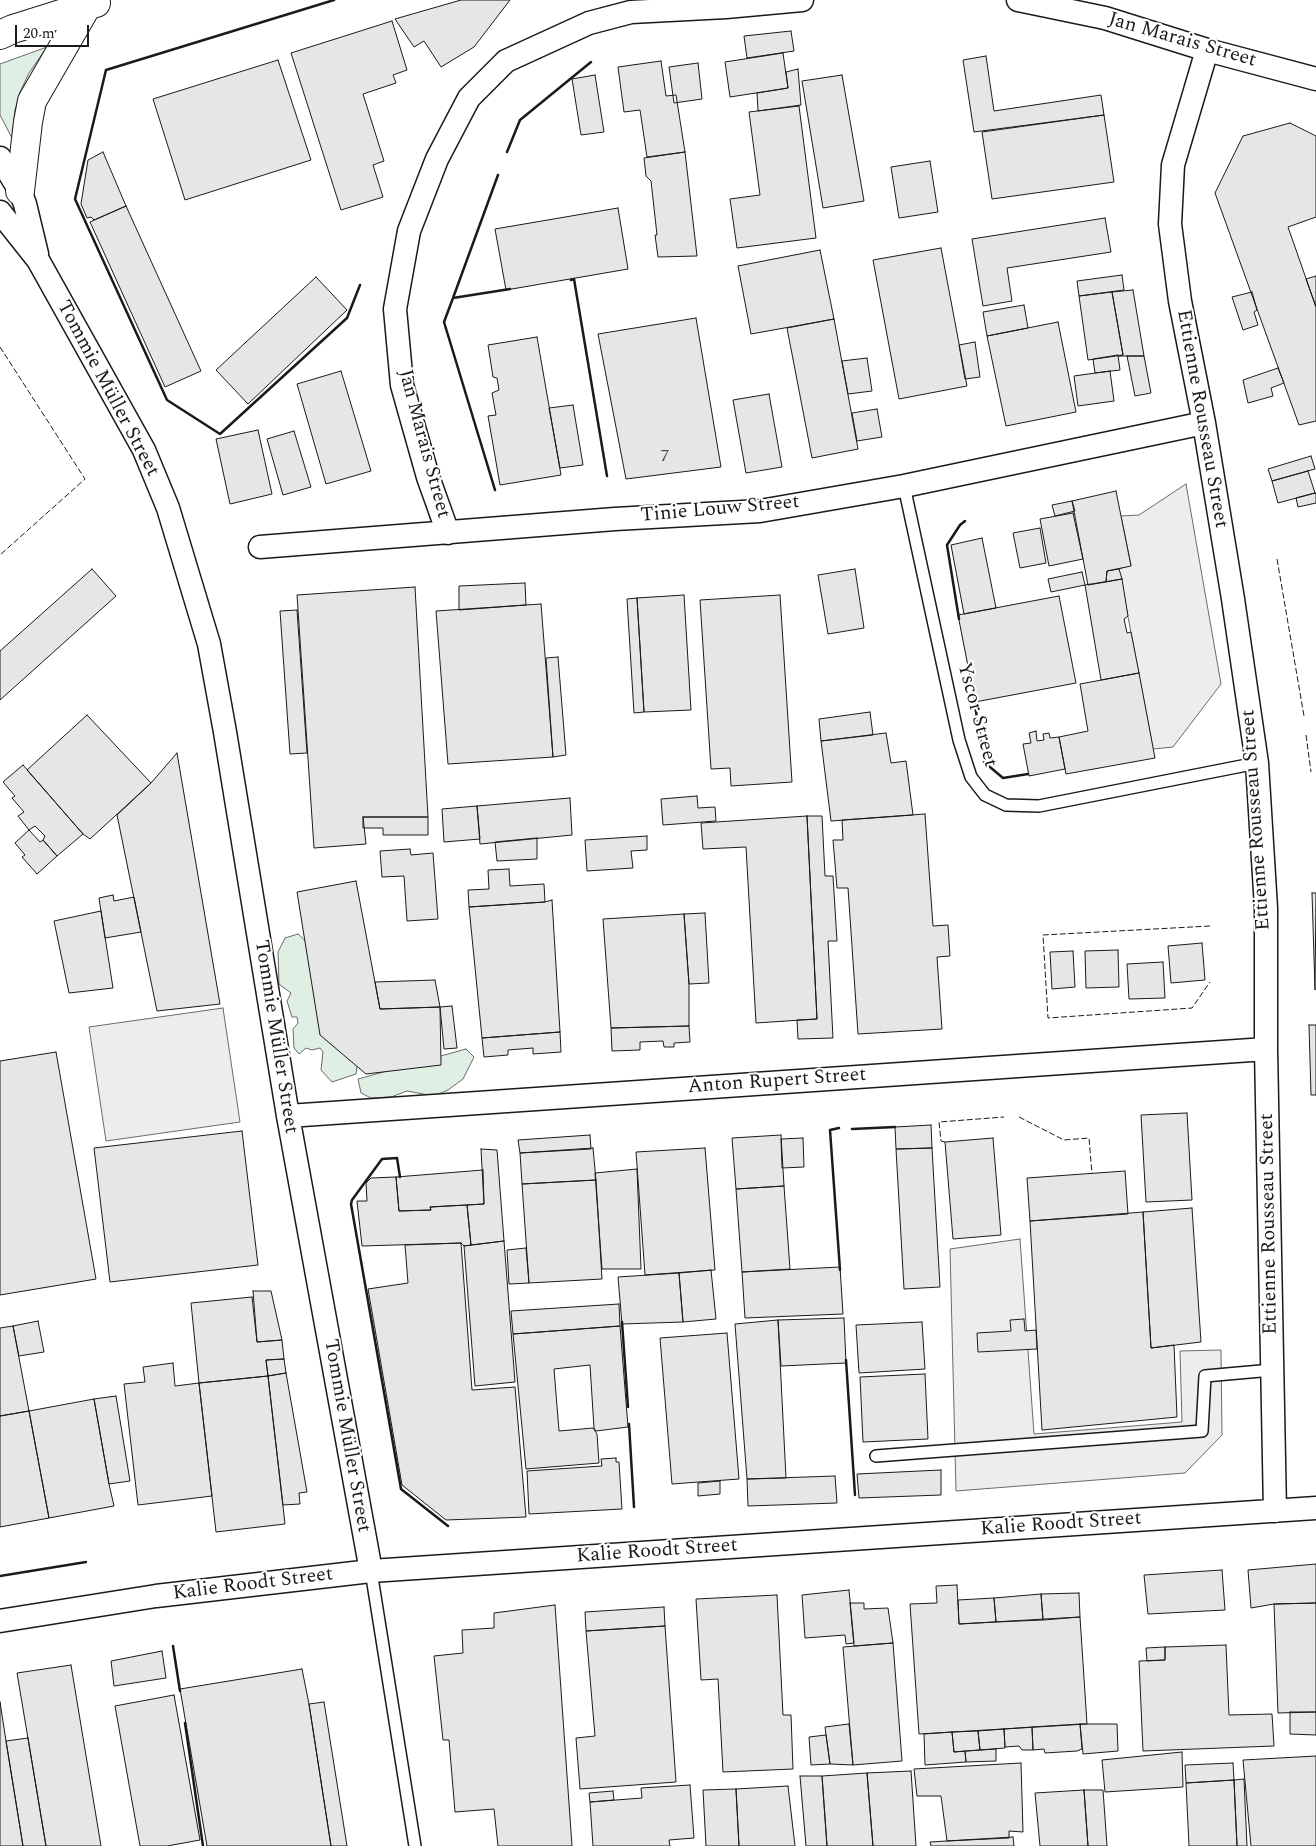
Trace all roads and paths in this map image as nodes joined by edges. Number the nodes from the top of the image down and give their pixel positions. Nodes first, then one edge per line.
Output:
1 (802, 0) edge
2 (1018, 0) edge
3 (97, 2) edge
4 (4, 30) edge
5 (1207, 50) junction
6 (1316, 79) edge
7 (0, 158) edge
8 (20, 191) junction
9 (0, 212) edge
10 (38, 260) junction
11 (1204, 423) junction
12 (904, 486) junction
13 (448, 533) junction
14 (260, 547) dead end
15 (1257, 763) junction
16 (1266, 1049) junction
17 (288, 1116) junction
18 (1272, 1370) junction
19 (876, 1456) dead end
20 (1316, 1508) edge
21 (1275, 1511) junction
22 (371, 1571) junction
23 (0, 1621) edge
24 (415, 1846) edge

1 - 13 street, Jan Marais Street
2 - 5 street, Jan Marais Street
3 - 4 main road
3 - 8 main road
5 - 6 street, Jan Marais Street
5 - 11 street, Ettienne Rousseau Street
7 - 8 street, Tommie Müller Street
8 - 10 street, Tommie Müller Street
9 - 10 street, Tommie Müller Street
10 - 17 street, Tommie Müller Street
11 - 12 street, Tinie Louw Street
11 - 15 street, Ettienne Rousseau Street
12 - 13 street, Tinie Louw Street
12 - 15 lane, Yscor Street
13 - 14 street, Tinie Louw Street
15 - 16 street, Ettienne Rousseau Street
16 - 17 street, Anton Rupert Street
16 - 18 street, Ettienne Rousseau Street
17 - 22 street, Tommie Müller Street
18 - 19 lane
18 - 21 street, Ettienne Rousseau Street
20 - 21 street, Kalie Roodt Street
21 - 22 street, Kalie Roodt Street
22 - 23 street, Kalie Roodt Street
22 - 24 lane, Tommie Müller Street

